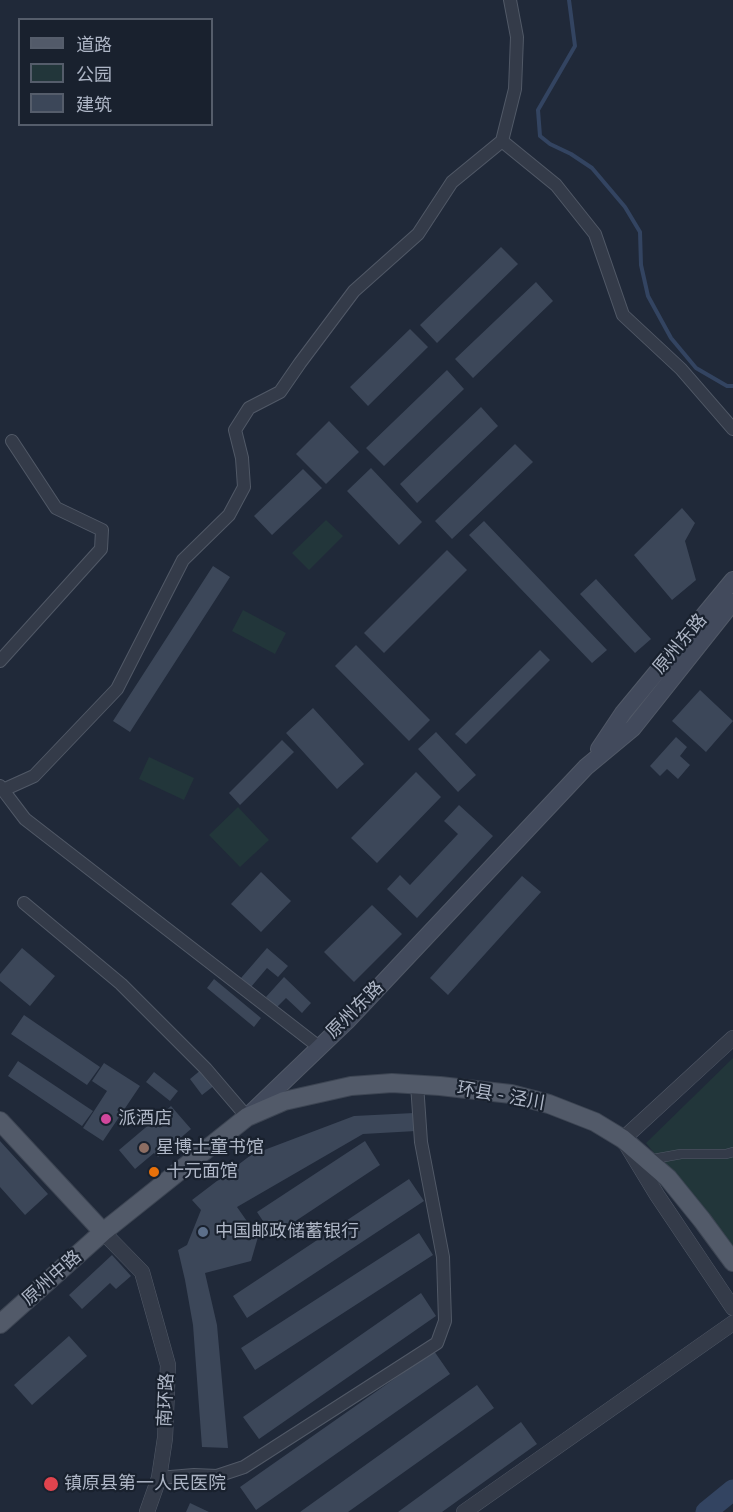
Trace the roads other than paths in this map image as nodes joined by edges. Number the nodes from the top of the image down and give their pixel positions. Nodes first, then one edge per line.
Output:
1 (510, 0) edge
2 (502, 141) junction
3 (732, 425) edge
4 (12, 441) dead end
5 (733, 580) edge
6 (733, 602) edge
7 (0, 661) edge
8 (586, 767) junction
9 (1, 788) edge
10 (24, 903) dead end
11 (733, 1038) edge
12 (319, 1047) junction
13 (417, 1084) junction
14 (247, 1117) junction
15 (0, 1121) edge
16 (622, 1139) junction
17 (733, 1152) edge
18 (648, 1161) junction
19 (104, 1232) junction
20 (733, 1262) edge
21 (733, 1308) edge
22 (733, 1323) edge
23 (0, 1324) edge
24 (159, 1478) junction
25 (147, 1512) edge
26 (464, 1512) edge

1 - 2 street
2 - 3 street
2 - 9 street
4 - 7 street
5 - 8 main road, 原州东路
6 - 8 main road, 原州东路
8 - 12 main road, 原州东路
9 - 12 street
10 - 14 street
11 - 16 street
12 - 14 main road, 原州东路
13 - 14 main road, 环县 - 泾川
13 - 16 main road, 环县 - 泾川
13 - 24 street
14 - 19 main road, 原州东路
15 - 19 main road
16 - 18 main road, 环县 - 泾川
16 - 21 street
17 - 18 street
18 - 20 main road, 环县 - 泾川
19 - 23 main road, 原州中路
19 - 24 street, 南环路
22 - 26 street
24 - 25 street, 南环路

